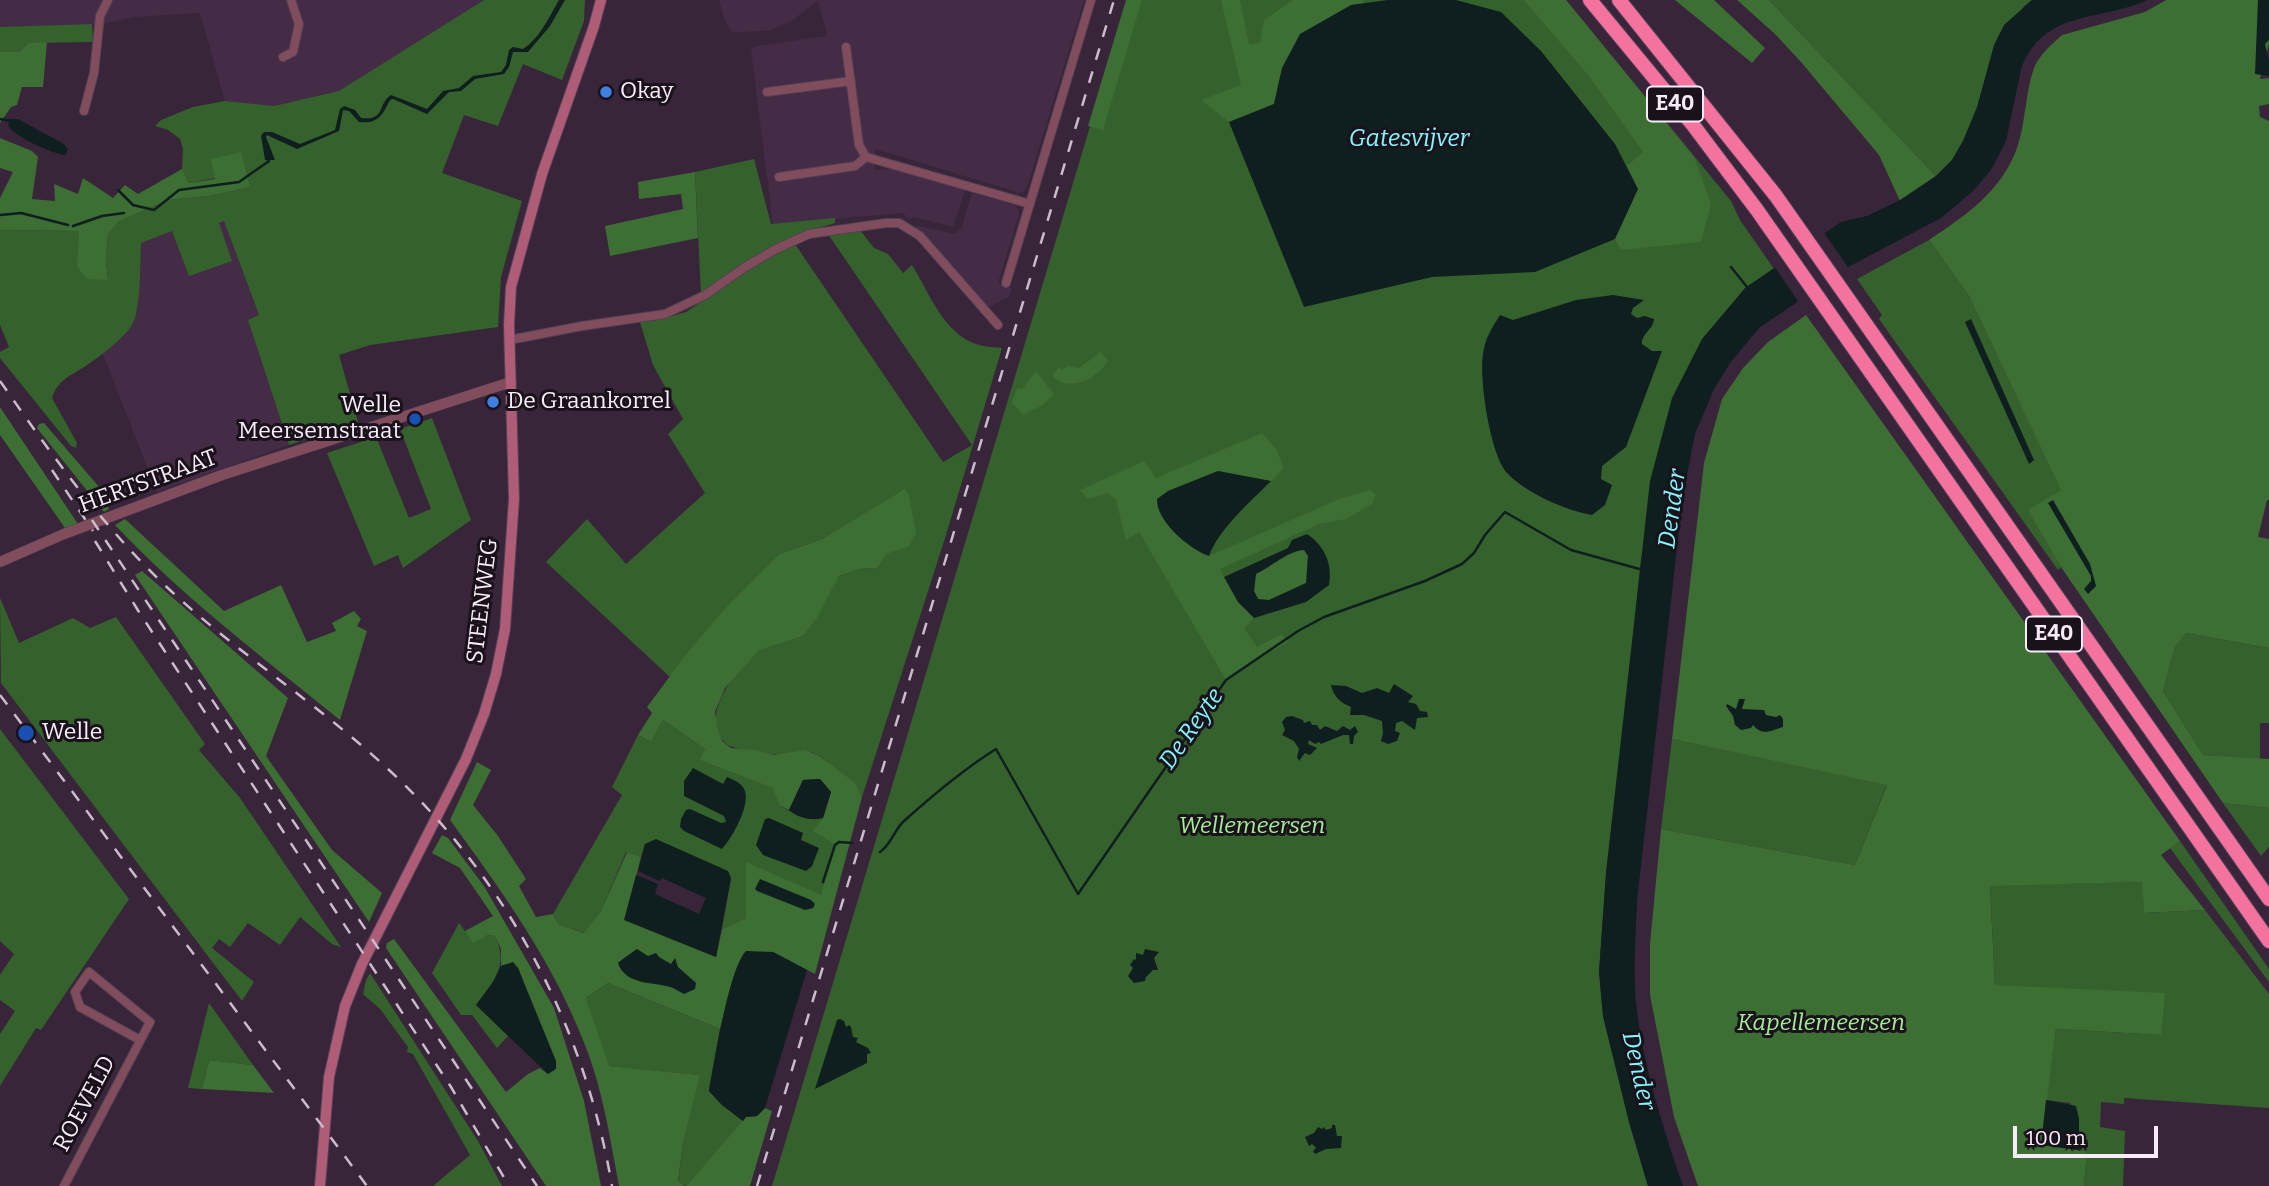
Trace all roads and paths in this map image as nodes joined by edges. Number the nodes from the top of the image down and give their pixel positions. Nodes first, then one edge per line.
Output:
1 (108, 0) edge
2 (291, 0) edge
3 (601, 0) edge
4 (1091, 0) edge
5 (1590, 0) edge
6 (1619, 0) edge
7 (846, 47) dead end
8 (283, 57) dead end
9 (850, 81) junction
10 (767, 92) dead end
11 (84, 111) dead end
12 (866, 157) junction
13 (779, 177) dead end
14 (1030, 204) junction
15 (1006, 283) dead end
16 (998, 325) dead end
17 (509, 341) junction
18 (511, 382) junction
19 (0, 562) edge
20 (2269, 899) edge
21 (2269, 941) edge
22 (141, 1040) junction
23 (64, 1186) edge
24 (320, 1186) edge

1 - 11 street
2 - 8 street
3 - 17 main road, STEENWEG
4 - 14 street
5 - 21 highway, E40
6 - 20 highway, E40
7 - 9 street
9 - 10 street
9 - 12 street
12 - 13 street
12 - 14 street
14 - 15 street
16 - 17 street
17 - 18 main road, STEENWEG
18 - 19 street, HERTSTRAAT
18 - 24 main road, STEENWEG
22 - 22 street, ROEVELD
22 - 23 street, ROEVELD

